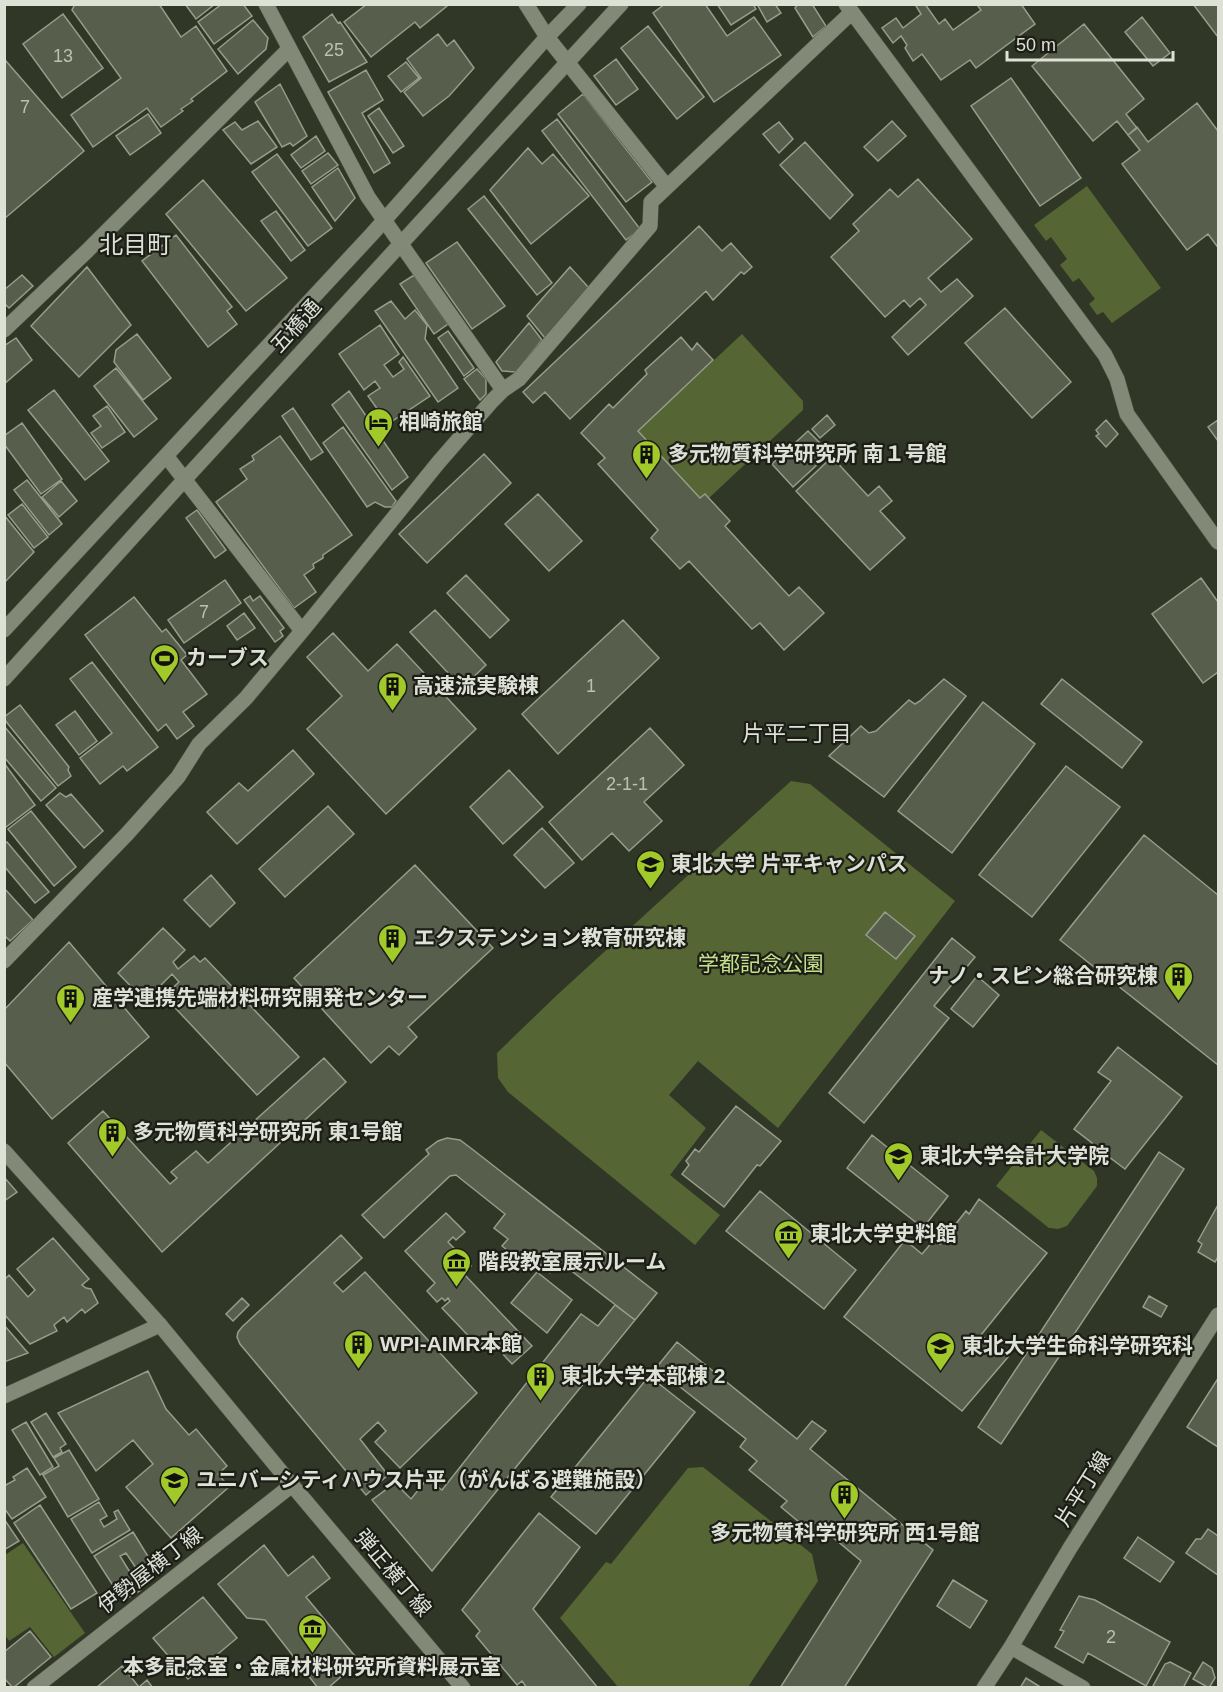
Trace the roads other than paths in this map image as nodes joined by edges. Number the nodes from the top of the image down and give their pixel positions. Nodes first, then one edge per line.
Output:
1 (266, 4) edge
2 (526, 4) edge
3 (579, 4) edge
4 (621, 4) edge
5 (849, 9) edge
6 (548, 37) junction
7 (289, 49) junction
8 (568, 63) junction
9 (666, 187) junction
10 (384, 221) junction
11 (400, 243) junction
12 (4, 330) edge
13 (503, 390) junction
14 (167, 457) junction
15 (185, 479) junction
16 (1218, 542) edge
17 (4, 630) edge
18 (302, 631) junction
19 (4, 679) edge
20 (4, 961) edge
21 (4, 1152) edge
22 (1218, 1315) edge
23 (160, 1325) junction
24 (4, 1396) edge
25 (292, 1485) junction
26 (1011, 1647) junction
27 (34, 1688) edge
28 (464, 1688) edge
29 (984, 1688) edge
30 (1083, 1688) edge

1 - 7 street
2 - 6 street
3 - 6 street, 五橋通
4 - 8 street, 五橋通
5 - 9 street
5 - 16 street
6 - 8 street
6 - 10 street, 五橋通
7 - 10 street
7 - 12 street
8 - 9 street
8 - 11 street, 五橋通
9 - 13 street
10 - 11 street
10 - 14 street, 五橋通
11 - 13 street
11 - 15 street, 五橋通
13 - 18 street
14 - 15 street
14 - 17 street, 五橋通
15 - 18 street
15 - 19 street, 五橋通
18 - 20 street
21 - 23 street, 弾正横丁線
22 - 26 street, 片平丁線
23 - 24 street
23 - 25 street, 弾正横丁線
25 - 27 street, 伊勢屋横丁線
25 - 28 street, 弾正横丁線
26 - 29 street, 片平丁線
26 - 30 street

